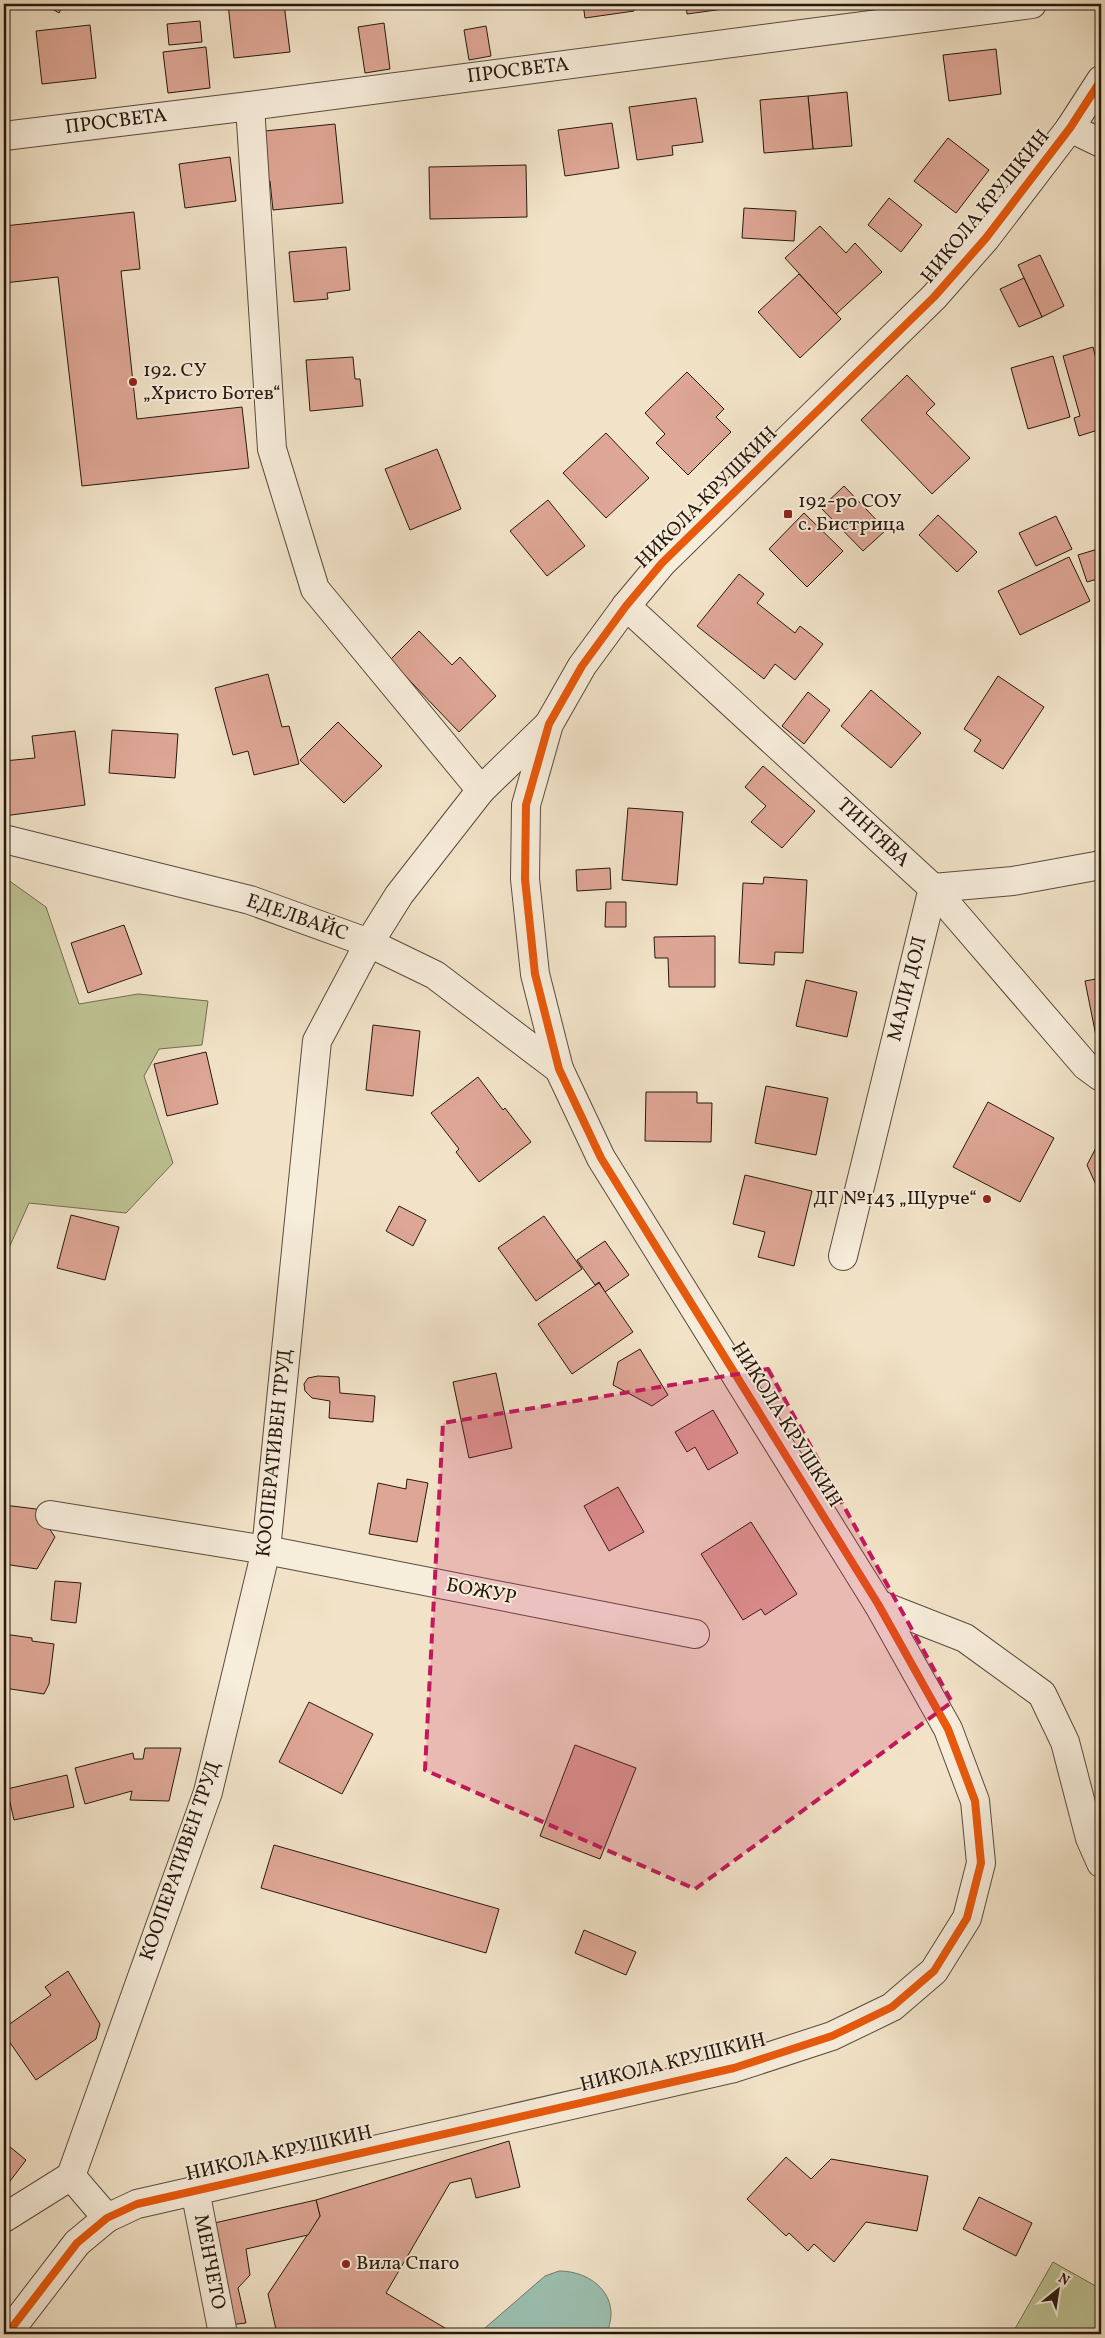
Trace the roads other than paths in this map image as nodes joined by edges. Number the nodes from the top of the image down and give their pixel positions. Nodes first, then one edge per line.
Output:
1 (1032, 4) edge
2 (1101, 80) edge
3 (250, 106) junction
4 (1070, 128) junction
5 (4, 136) edge
6 (1101, 143) edge
7 (626, 606) junction
8 (549, 724) junction
9 (481, 790) junction
10 (4, 839) edge
11 (1101, 866) edge
12 (932, 888) junction
13 (369, 943) junction
14 (558, 1068) junction
15 (1101, 1077) edge
16 (843, 1256) dead end
17 (50, 1515) dead end
18 (266, 1550) junction
19 (878, 1604) junction
20 (695, 1634) dead end
21 (1101, 1863) edge
22 (71, 2176) junction
23 (195, 2190) junction
24 (4, 2218) edge
25 (107, 2218) junction
26 (7, 2334) edge
27 (223, 2334) edge

1 - 3 street, ПРОСВЕТА
2 - 4 street, НИКОЛА КРУШКИН
3 - 5 street, ПРОСВЕТА
3 - 9 street
4 - 6 street
4 - 7 street, НИКОЛА КРУШКИН
7 - 8 street, НИКОЛА КРУШКИН
7 - 12 street, ТИНТЯВА
8 - 9 street, КООПЕРАТИВЕН ТРУД
8 - 14 street, НИКОЛА КРУШКИН
9 - 13 street, КООПЕРАТИВЕН ТРУД
10 - 13 street, ЕДЕЛВАЙС
11 - 12 street
12 - 15 street, ТИНТЯВА
12 - 16 street, МАЛИ ДОЛ
13 - 14 street, ЕДЕЛВАЙС
13 - 18 street, КООПЕРАТИВЕН ТРУД
14 - 19 street, НИКОЛА КРУШКИН
17 - 18 street, БОЖУР
18 - 20 street, БОЖУР
18 - 22 street, КООПЕРАТИВЕН ТРУД
19 - 21 street
19 - 23 street, НИКОЛА КРУШКИН
22 - 24 street
22 - 25 street
23 - 25 street, НИКОЛА КРУШКИН
23 - 27 street, МЕНЧЕТО
25 - 26 street, НИКОЛА КРУШКИН

